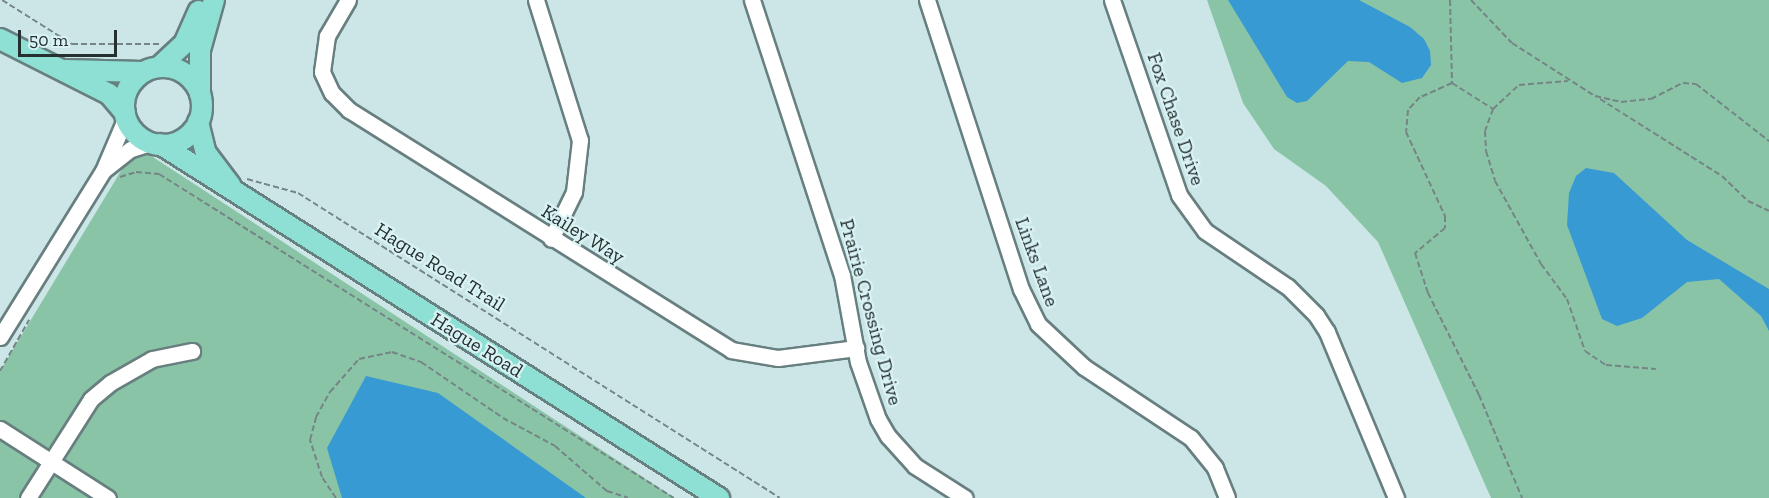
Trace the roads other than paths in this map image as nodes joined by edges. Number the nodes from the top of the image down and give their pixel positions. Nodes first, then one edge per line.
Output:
1 (203, 0) edge
2 (214, 0) edge
3 (348, 0) edge
4 (536, 0) edge
5 (752, 0) edge
6 (927, 0) edge
7 (1112, 0) edge
8 (0, 39) edge
9 (66, 70) junction
10 (151, 70) junction
11 (200, 94) junction
12 (125, 115) junction
13 (198, 122) junction
14 (155, 144) junction
15 (110, 175) junction
16 (238, 184) junction
17 (551, 239) junction
18 (0, 337) edge
19 (856, 348) junction
20 (192, 351) dead end
21 (0, 429) edge
22 (51, 462) junction
23 (28, 498) edge
24 (108, 498) edge
25 (719, 498) edge
26 (965, 498) edge
27 (1227, 498) edge
28 (1396, 498) edge

1 - 10 main road
2 - 11 main road
3 - 17 street, Kailey Way
4 - 17 street
5 - 19 street, Prairie Crossing Drive
6 - 27 street, Links Lane
7 - 28 street, Fox Chase Drive
8 - 9 main road
9 - 10 main road
9 - 12 main road
10 - 11 main road
10 - 12 main road
11 - 13 main road
12 - 14 main road
12 - 15 street
13 - 14 main road
13 - 16 main road, Hague Road
14 - 15 street
14 - 16 main road, Hague Road
15 - 18 street
16 - 25 main road, Hague Road
17 - 19 street, Kailey Way
19 - 26 street, Prairie Crossing Drive
20 - 22 street
21 - 22 street
22 - 23 street
22 - 24 street

